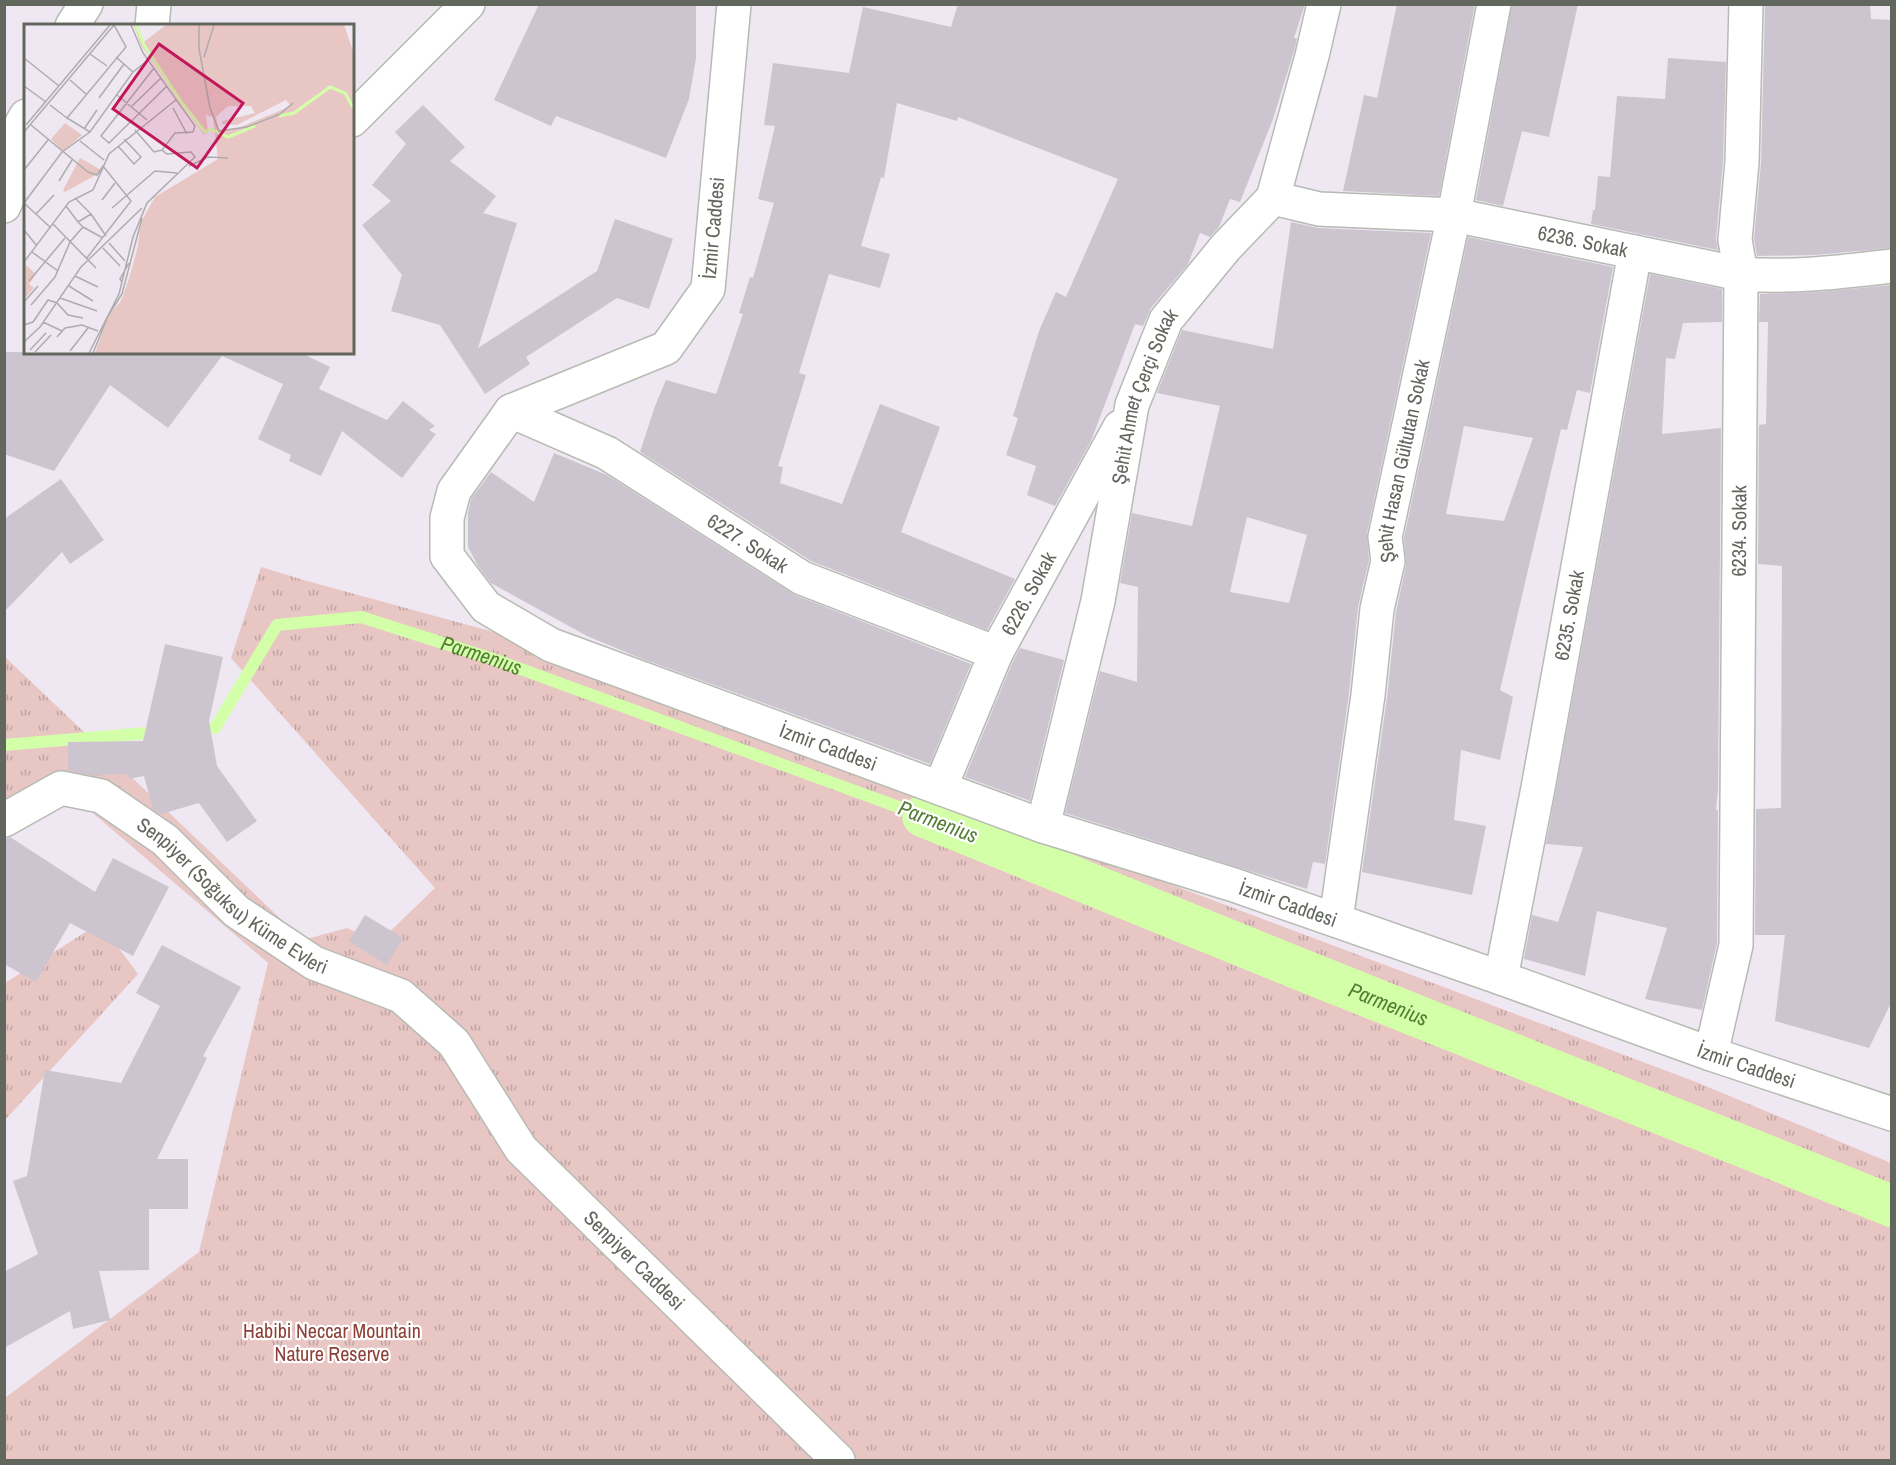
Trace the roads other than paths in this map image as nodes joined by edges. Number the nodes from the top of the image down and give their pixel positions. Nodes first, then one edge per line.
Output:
1 (86, 4) edge
2 (154, 4) edge
3 (468, 4) edge
4 (734, 4) edge
5 (1324, 4) edge
6 (1494, 4) edge
7 (1746, 4) edge
8 (73, 24) edge
9 (152, 24) edge
10 (354, 118) edge
11 (24, 120) edge
12 (1273, 198) junction
13 (4, 206) edge
14 (1454, 215) junction
15 (1635, 252) junction
16 (1892, 266) edge
17 (1741, 274) junction
18 (1132, 405) junction
19 (511, 411) junction
20 (996, 653) junction
21 (940, 788) junction
22 (4, 820) edge
23 (1043, 826) junction
24 (1336, 920) junction
25 (1501, 978) junction
26 (454, 1043) joint
27 (1711, 1054) junction
28 (1890, 1109) edge
29 (838, 1461) edge

1 - 8 street
2 - 9 street
3 - 10 street
4 - 19 street, İzmir Caddesi
5 - 12 street, Şehit Ahmet Çerçi Sokak
6 - 14 street, Şehit Hasan Gültutan Sokak
7 - 17 street, 6234. Sokak
11 - 13 street
12 - 14 street, 6236. Sokak
12 - 18 street, Şehit Ahmet Çerçi Sokak
14 - 15 street, 6236. Sokak
14 - 24 street, Şehit Hasan Gültutan Sokak
15 - 17 street, 6236. Sokak
15 - 25 street, 6235. Sokak
16 - 17 street, 6236. Sokak
17 - 27 street, 6234. Sokak
18 - 20 street, 6226. Sokak
18 - 23 street, Şehit Ahmet Çerçi Sokak
19 - 20 street, 6227. Sokak
19 - 21 street, İzmir Caddesi
20 - 21 street, 6226. Sokak
21 - 23 street, İzmir Caddesi
22 - 26 street, Senpiyer (Soğuksu) Küme Evleri
23 - 24 street, İzmir Caddesi
24 - 25 street, İzmir Caddesi
25 - 27 street, İzmir Caddesi
26 - 29 street, Senpiyer Caddesi
27 - 28 street, İzmir Caddesi

